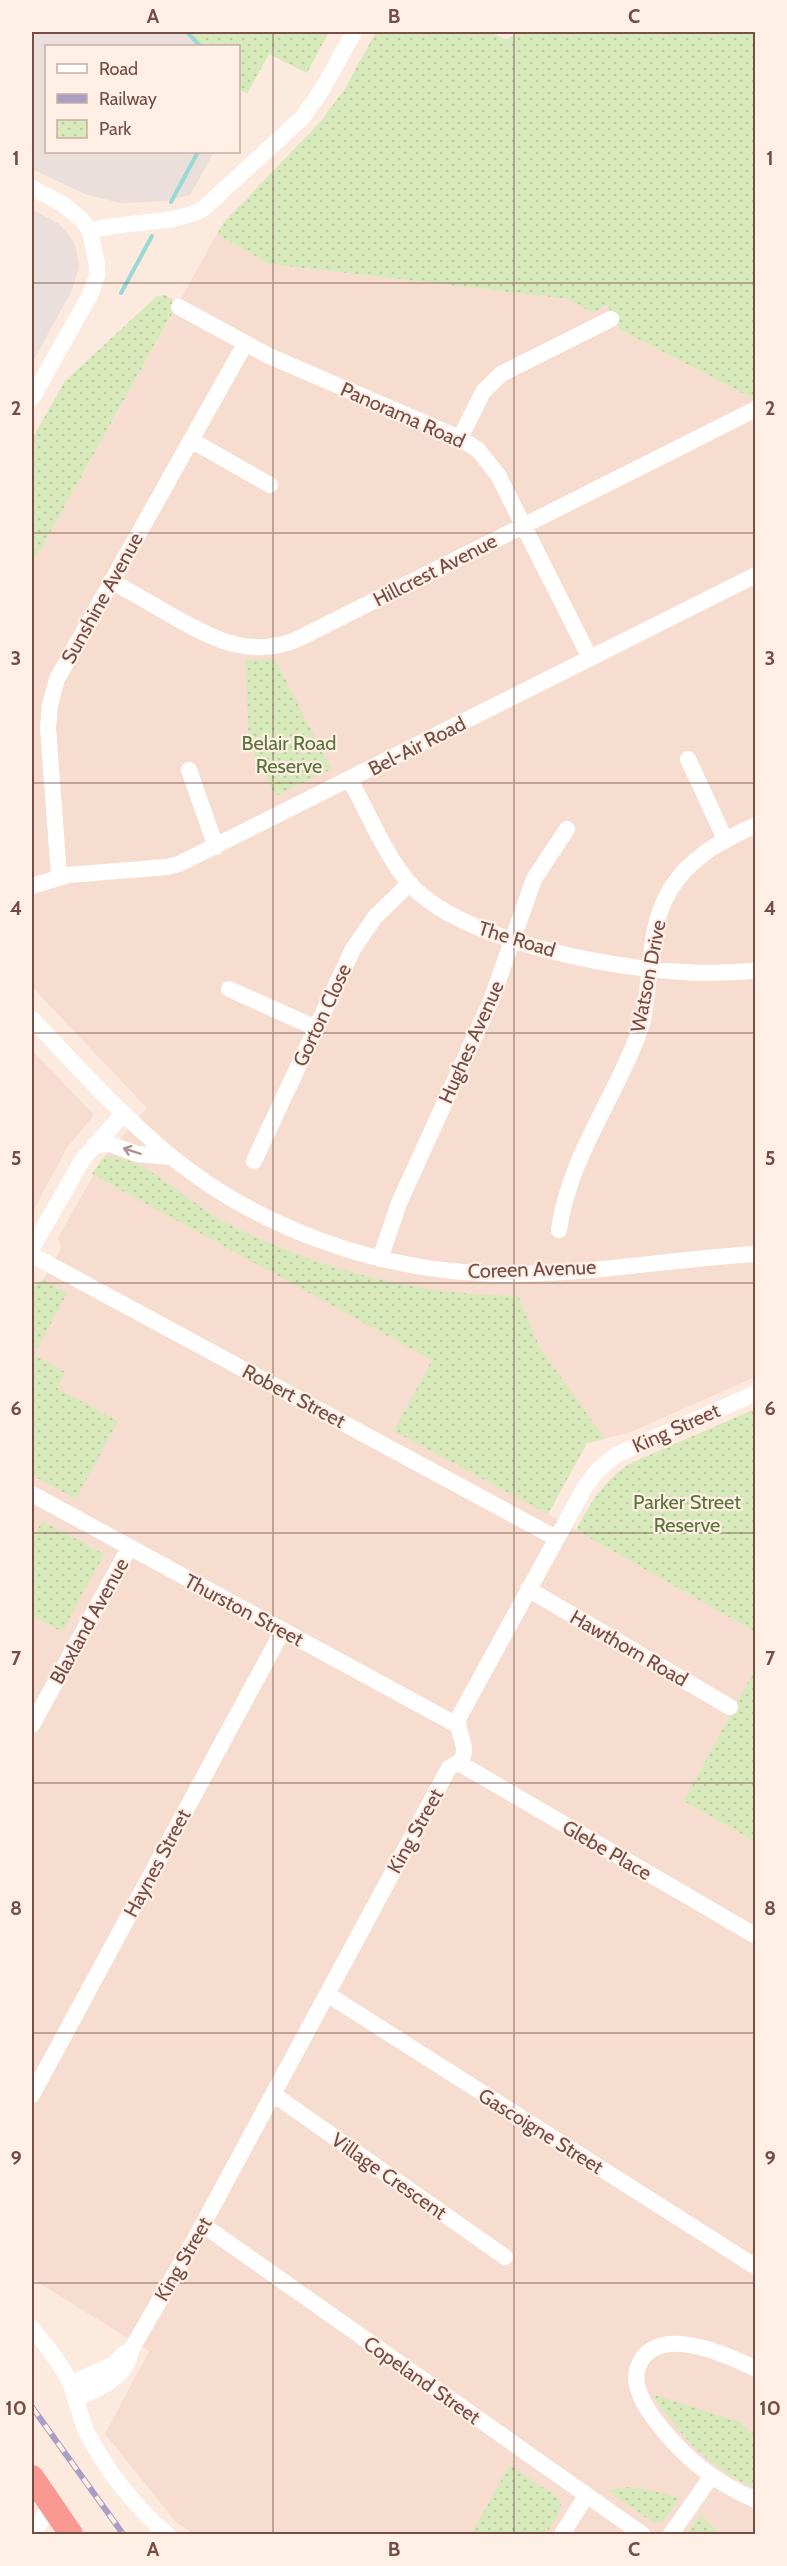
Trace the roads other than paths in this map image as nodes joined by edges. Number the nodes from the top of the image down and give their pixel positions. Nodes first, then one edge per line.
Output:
1 (354, 32) edge
2 (32, 188) edge
3 (90, 231) junction
4 (179, 307) dead end
5 (611, 319) dead end
6 (245, 344) junction
7 (32, 398) edge
8 (756, 409) edge
9 (460, 438) junction
10 (191, 440) junction
11 (270, 485) dead end
12 (524, 525) junction
13 (756, 575) edge
14 (111, 581) junction
15 (590, 658) junction
16 (688, 759) dead end
17 (189, 770) dead end
18 (350, 780) junction
19 (756, 825) edge
20 (567, 829) dead end
21 (725, 839) junction
22 (216, 848) junction
23 (59, 876) junction
24 (410, 883) junction
25 (32, 886) edge
26 (513, 939) junction
27 (650, 969) junction
28 (756, 971) edge
29 (229, 989) dead end
30 (32, 1018) edge
31 (316, 1028) junction
32 (123, 1114) junction
33 (94, 1145) junction
34 (171, 1157) junction
35 (254, 1161) dead end
36 (559, 1230) dead end
37 (32, 1248) edge
38 (756, 1254) edge
39 (32, 1255) edge
40 (380, 1259) junction
41 (756, 1393) edge
42 (32, 1494) edge
43 (556, 1538) junction
44 (129, 1548) junction
45 (528, 1589) junction
46 (283, 1630) junction
47 (730, 1707) dead end
48 (32, 1725) edge
49 (457, 1725) junction
50 (459, 1763) junction
51 (756, 1936) edge
52 (327, 1994) junction
53 (273, 2094) junction
54 (32, 2095) edge
55 (203, 2225) junction
56 (505, 2257) dead end
57 (756, 2267) edge
58 (32, 2328) edge
59 (756, 2369) edge
60 (72, 2391) junction
61 (32, 2477) edge
62 (711, 2477) junction
63 (586, 2496) junction
64 (756, 2500) edge
65 (51, 2504) junction
66 (34, 2535) edge
67 (72, 2535) edge
68 (167, 2535) edge
69 (562, 2535) edge
70 (642, 2535) edge
71 (671, 2535) edge

1 - 3 street
2 - 3 street
3 - 7 street
4 - 6 street, Panorama Road
5 - 9 street
6 - 9 street, Panorama Road
6 - 10 street, Sunshine Avenue
8 - 12 street, Hillcrest Avenue
9 - 12 street, Panorama Road
10 - 11 street
10 - 14 street, Sunshine Avenue
12 - 14 street, Hillcrest Avenue
12 - 15 street, Panorama Road
13 - 15 street, Bel-Air Road
14 - 23 street, Sunshine Avenue
15 - 18 street, Bel-Air Road
16 - 21 street
17 - 22 street
18 - 22 street, Bel-Air Road
18 - 24 street, The Road
19 - 21 street, Watson Drive
20 - 26 street, Hughes Avenue
21 - 27 street, Watson Drive
22 - 23 street, Bel-Air Road
23 - 25 street, Bel-Air Road
24 - 26 street, The Road
24 - 31 street, Gorton Close
26 - 27 street, The Road
26 - 40 street, Hughes Avenue
27 - 28 street, The Road
27 - 36 street, Watson Drive
29 - 31 street
30 - 32 street, Coreen Avenue
31 - 35 street, Gorton Close
32 - 33 street
32 - 34 street, Coreen Avenue
34 -> 33 street
33 - 37 street
34 - 40 street, Coreen Avenue
38 - 40 street, Coreen Avenue
39 - 43 street, Robert Street
41 - 43 street, King Street
42 - 44 street, Thurston Street
43 - 45 street, King Street
44 - 46 street, Thurston Street
44 - 48 street, Blaxland Avenue
45 - 47 street, Hawthorn Road
45 - 49 street, King Street
46 - 49 street, Thurston Street
46 - 54 street, Haynes Street
49 - 50 street
50 - 51 street, Glebe Place
50 - 52 street, King Street
52 - 53 street, King Street
52 - 57 street, Gascoigne Street
53 - 55 street, King Street
53 - 56 street, Village Crescent
55 - 60 street, King Street
55 - 63 street, Copeland Street
58 - 60 street
59 - 62 street
60 - 68 street
61 - 65 highway
62 - 64 street
62 - 71 street
63 - 69 street
63 - 70 street, Copeland Street
65 - 66 street
65 - 67 highway

